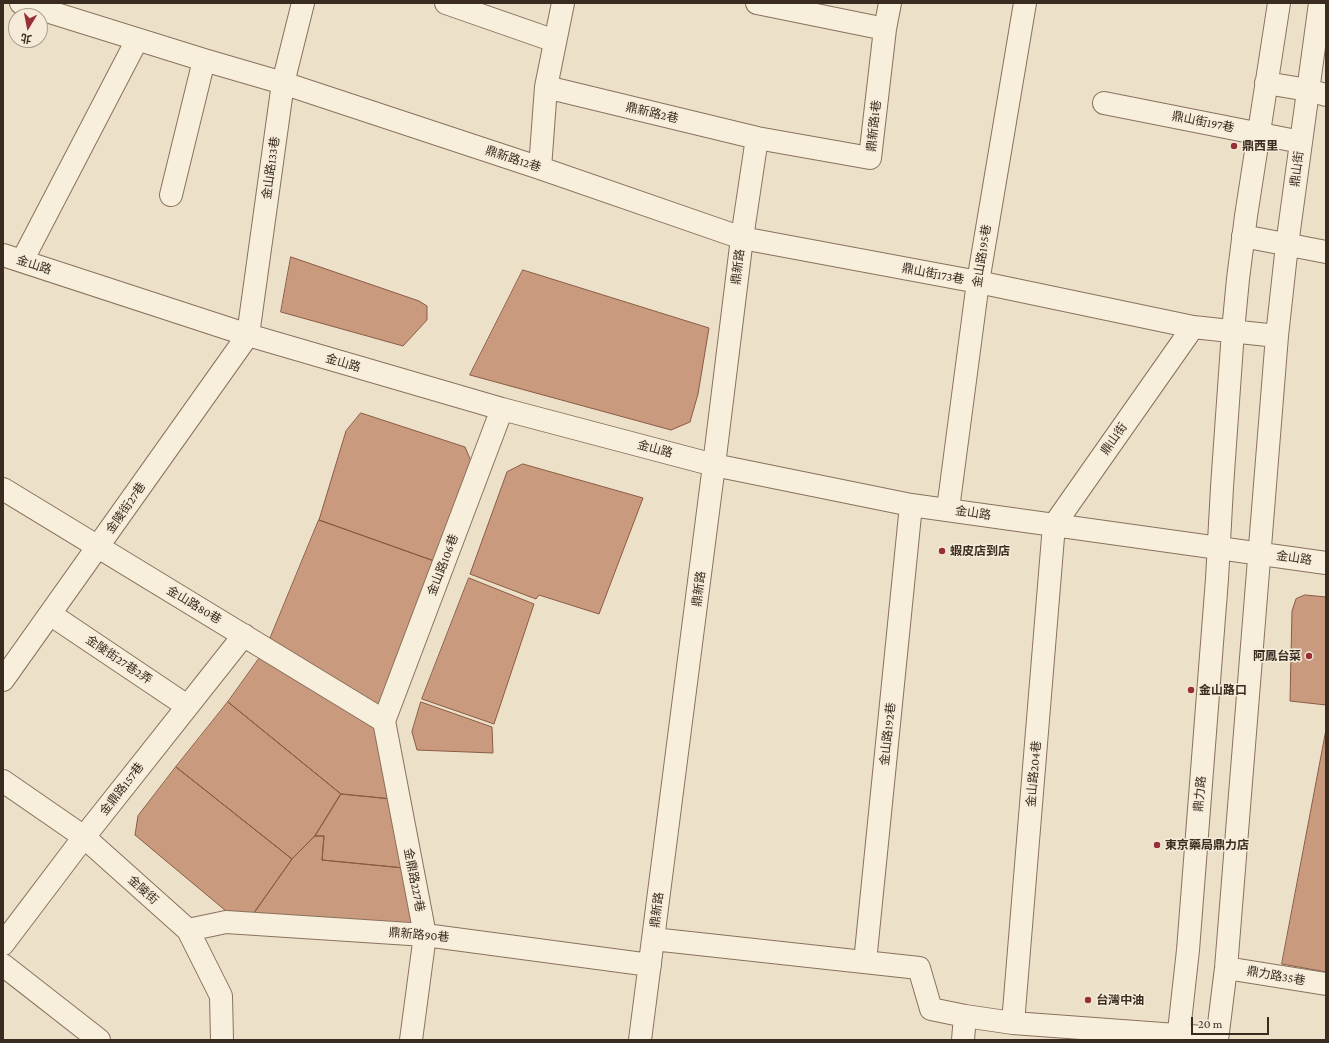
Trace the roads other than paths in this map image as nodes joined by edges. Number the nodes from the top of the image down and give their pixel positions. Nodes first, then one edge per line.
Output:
1 (21, 3) edge
2 (303, 3) edge
3 (446, 3) edge
4 (563, 3) edge
5 (756, 3) edge
6 (890, 3) edge
7 (1025, 3) edge
8 (1280, 3) edge
9 (1320, 3) edge
10 (885, 29) junction
11 (137, 40) junction
12 (556, 41) junction
13 (204, 60) junction
14 (283, 83) junction
15 (1266, 83) junction
16 (546, 87) junction
17 (1317, 93) edge
18 (1104, 102) dead end
19 (1258, 134) junction
20 (757, 138) junction
21 (1301, 142) junction
22 (540, 168) junction
23 (171, 195) dead end
24 (1243, 236) junction
25 (742, 238) junction
26 (1287, 245) junction
27 (1326, 252) edge
28 (12, 258) edge
29 (978, 282) junction
30 (1193, 327) junction
31 (1233, 331) junction
32 (248, 335) junction
33 (1277, 336) junction
34 (502, 409) junction
35 (714, 465) junction
36 (3, 489) edge
37 (912, 505) junction
38 (948, 509) junction
39 (1054, 524) junction
40 (98, 547) junction
41 (1219, 547) junction
42 (1260, 553) junction
43 (1326, 563) edge
44 (50, 614) junction
45 (244, 635) junction
46 (3, 680) edge
47 (187, 706) junction
48 (384, 721) junction
49 (3, 781) edge
50 (84, 837) junction
51 (188, 930) junction
52 (6, 934) edge
53 (425, 935) junction
54 (653, 939) junction
55 (865, 962) junction
56 (3, 965) edge
57 (650, 965) junction
58 (1226, 968) junction
59 (1326, 984) edge
60 (965, 1016) junction
61 (1013, 1023) junction
62 (1178, 1038) edge
63 (1217, 1039) edge
64 (99, 1040) edge
65 (222, 1040) edge
66 (411, 1040) edge
67 (640, 1040) edge
68 (963, 1040) edge

1 - 11 street, 鼎新路12巷
2 - 14 street, 金山路133巷
3 - 12 street
4 - 12 street
5 - 10 street
6 - 10 street, 鼎新路1巷
7 - 29 street, 金山路195巷
8 - 15 street
9 - 17 street, 鼎山街
10 - 20 street, 鼎新路1巷
11 - 13 street, 鼎新路12巷
11 - 28 street
12 - 16 street
13 - 14 street, 鼎新路12巷
13 - 23 street
14 - 22 street, 鼎新路12巷
14 - 32 street, 金山路133巷
15 - 17 street
15 - 19 street
16 - 20 street, 鼎新路2巷
16 - 22 street
17 - 21 street, 鼎山街
18 - 19 street, 鼎山街197巷
19 - 21 street, 鼎山街197巷
19 - 24 street
20 - 25 street, 鼎新路
21 - 26 street, 鼎山街
22 - 25 street, 鼎新路12巷
24 - 26 street
24 - 31 street
25 - 29 street, 鼎山街173巷
25 - 35 street, 鼎新路
26 - 27 street
26 - 33 street, 鼎山街
28 - 32 street, 金山路
29 - 30 street, 鼎山街173巷
29 - 38 street, 金山路195巷
30 - 31 street
30 - 39 street, 鼎山街
31 - 33 street
31 - 41 street
32 - 34 street, 金山路
32 - 40 street, 金陵街27巷
33 - 42 street, 鼎山街
34 - 35 street, 金山路
34 - 48 street, 金山路106巷
35 - 37 street, 金山路
35 - 54 street, 鼎新路
36 - 40 street, 金山路80巷
37 - 38 street, 金山路
37 - 55 street, 金山路192巷
38 - 39 street, 金山路
39 - 41 street, 金山路
39 - 61 street, 金山路204巷
40 - 44 street, 金陵街27巷
40 - 45 street, 金山路80巷
41 - 42 street, 金山路
41 - 62 street, 鼎力路
42 - 43 street, 金山路
42 - 58 street
44 - 46 street, 金陵街27巷
44 - 47 street, 金陵街27巷2弄
45 - 47 street, 金鼎路157巷
45 - 48 street, 金山路80巷
47 - 50 street, 金鼎路157巷
48 - 53 street, 金鼎路227巷
49 - 50 street, 金陵街
50 - 51 street, 金陵街
50 - 52 street, 金鼎路157巷
51 - 53 street, 鼎新路90巷
51 - 65 street, 金陵街
53 - 57 street, 鼎新路90巷
53 - 66 street, 金鼎路227巷
54 - 55 street
54 - 57 street, 鼎新路
55 - 60 street
56 - 64 street
57 - 67 street, 鼎新路
58 - 59 street, 鼎力路35巷
58 - 63 street
60 - 61 street
60 - 68 street
61 - 62 street
62 - 63 street

